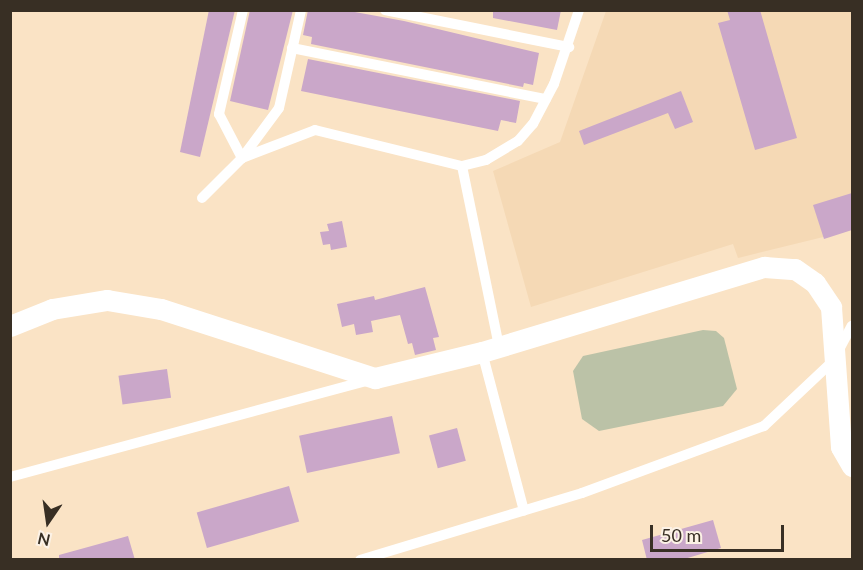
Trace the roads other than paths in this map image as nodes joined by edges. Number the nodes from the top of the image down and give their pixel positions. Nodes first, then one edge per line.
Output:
1 (243, 10) edge
2 (301, 10) edge
3 (385, 10) edge
4 (579, 10) edge
5 (569, 47) junction
6 (292, 48) junction
7 (546, 99) junction
8 (242, 158) junction
9 (462, 166) junction
10 (202, 198) dead end
11 (10, 326) edge
12 (852, 326) edge
13 (490, 349) junction
14 (833, 361) junction
15 (375, 378) junction
16 (852, 466) edge
17 (10, 477) edge
18 (524, 511) junction
19 (360, 560) edge

1 - 8 lane
2 - 6 lane
3 - 5 lane
4 - 5 lane
5 - 7 lane
6 - 7 lane
6 - 8 lane
7 - 9 lane
8 - 9 lane
8 - 10 lane
9 - 13 lane
11 - 15 street
12 - 14 lane
13 - 14 street
13 - 15 street
13 - 18 lane
14 - 16 street
14 - 18 lane
15 - 17 lane
18 - 19 lane

